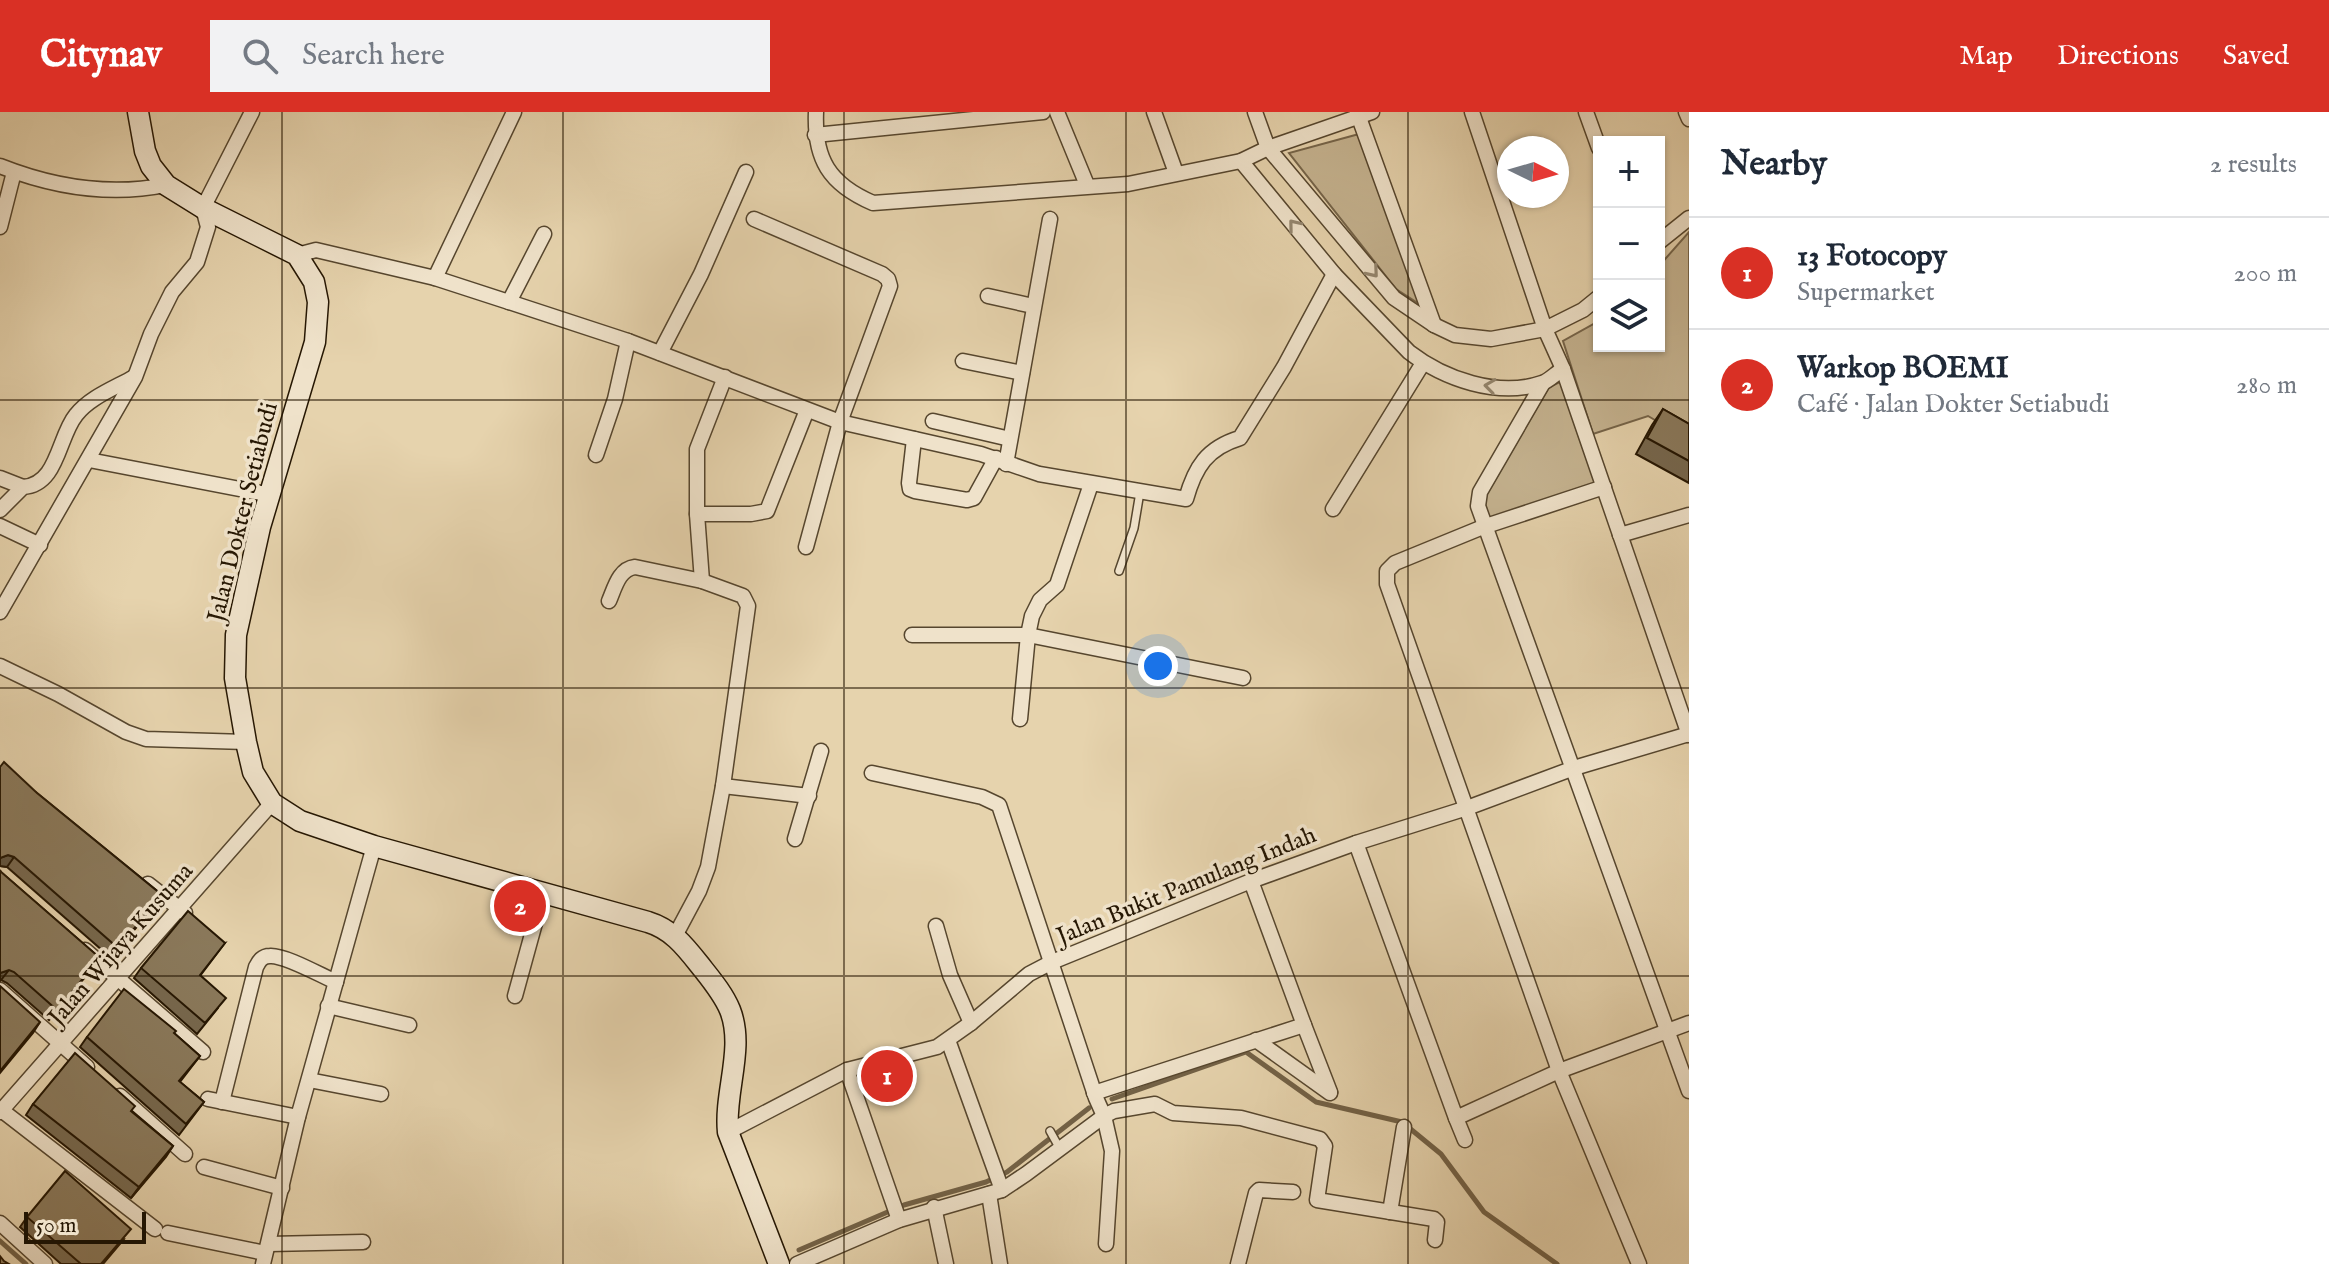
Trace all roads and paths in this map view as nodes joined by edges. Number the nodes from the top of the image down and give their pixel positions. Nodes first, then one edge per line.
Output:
1 (138, 112) edge
2 (252, 112) edge
3 (514, 112) edge
4 (816, 112) edge
5 (1043, 112) edge
6 (1057, 112) edge
7 (1154, 112) edge
8 (1255, 112) edge
9 (1472, 112) edge
10 (1586, 112) edge
11 (1686, 112) edge
12 (1363, 114) edge
13 (1689, 119) edge
14 (815, 135) junction
15 (1595, 136) edge
16 (1268, 148) junction
17 (1241, 161) junction
18 (7, 169) edge
19 (746, 172) dead end
20 (1176, 173) junction
21 (166, 185) junction
22 (1087, 185) junction
23 (203, 208) junction
24 (1689, 218) edge
25 (754, 219) dead end
26 (1050, 219) dead end
27 (0, 227) edge
28 (544, 234) dead end
29 (1665, 237) edge
30 (297, 255) junction
31 (1334, 274) junction
32 (435, 278) junction
33 (988, 296) dead end
34 (509, 302) junction
35 (1593, 302) edge
36 (1033, 306) junction
37 (1434, 325) junction
38 (1545, 329) junction
39 (628, 341) junction
40 (660, 353) junction
41 (963, 361) dead end
42 (1423, 363) junction
43 (1563, 369) junction
44 (1022, 373) junction
45 (135, 377) junction
46 (725, 377) junction
47 (1543, 383) junction
48 (807, 410) junction
49 (933, 421) dead end
50 (840, 422) junction
51 (914, 439) junction
52 (1010, 439) junction
53 (596, 455) dead end
54 (89, 460) junction
55 (1001, 461) junction
56 (0, 478) edge
57 (1091, 484) junction
58 (23, 487) junction
59 (1604, 487) junction
60 (1140, 492) junction
61 (271, 495) junction
62 (1333, 509) dead end
63 (0, 510) edge
64 (697, 514) junction
65 (1689, 515) edge
66 (0, 526) edge
67 (1483, 527) junction
68 (1620, 535) junction
69 (40, 545) junction
70 (806, 547) dead end
71 (1119, 571) dead end
72 (702, 581) junction
73 (609, 601) dead end
74 (0, 612) edge
75 (912, 635) dead end
76 (1028, 635) junction
77 (0, 666) edge
78 (1243, 678) dead end
79 (1020, 719) dead end
80 (1689, 734) edge
81 (246, 742) junction
82 (821, 751) dead end
83 (1574, 768) junction
84 (872, 773) dead end
85 (723, 786) junction
86 (809, 796) junction
87 (272, 803) junction
88 (1467, 808) junction
89 (795, 839) dead end
90 (1356, 843) junction
91 (374, 846) junction
92 (132, 871) edge
93 (1251, 881) junction
94 (543, 894) junction
95 (180, 909) junction
96 (202, 926) edge
97 (936, 926) dead end
98 (675, 936) junction
99 (74, 940) edge
100 (1052, 962) junction
101 (117, 979) junction
102 (336, 982) junction
103 (0, 990) edge
104 (515, 996) dead end
105 (328, 1006) junction
106 (971, 1023) junction
107 (1689, 1023) edge
108 (409, 1025) dead end
109 (1304, 1025) junction
110 (1668, 1031) junction
111 (948, 1040) junction
112 (1256, 1040) junction
113 (62, 1044) junction
114 (203, 1052) dead end
115 (847, 1070) junction
116 (1559, 1071) junction
117 (309, 1080) junction
118 (1689, 1091) edge
119 (1094, 1093) junction
120 (381, 1094) dead end
121 (0, 1111) edge
122 (1104, 1116) junction
123 (298, 1117) junction
124 (1456, 1118) junction
125 (1404, 1127) dead end
126 (728, 1132) junction
127 (1051, 1133) dead end
128 (1465, 1140) dead end
129 (1059, 1146) junction
130 (185, 1154) dead end
131 (204, 1167) dead end
132 (282, 1188) junction
133 (997, 1189) junction
134 (1293, 1192) dead end
135 (934, 1207) junction
136 (896, 1212) junction
137 (1390, 1212) junction
138 (0, 1223) edge
139 (1435, 1240) dead end
140 (363, 1242) dead end
141 (1106, 1244) dead end
142 (266, 1254) edge
143 (45, 1264) edge
144 (779, 1264) edge
145 (797, 1264) edge
146 (946, 1264) edge
147 (1000, 1264) edge
148 (1238, 1264) edge
149 (1639, 1264) edge

1 - 21 main road
2 - 23 street
3 - 32 street
4 - 14 street
5 - 14 street
6 - 22 street
7 - 20 street
8 - 16 street
9 - 38 street
10 - 15 street
11 - 13 street
12 - 16 street
12 - 37 street
14 - 22 street
16 - 17 street
16 -> 37 street
17 - 20 street
31 -> 17 street
18 - 21 street
18 - 27 street
19 - 40 street
20 - 22 street
21 - 23 main road
23 - 30 main road
23 - 45 street
24 - 29 street
25 - 50 street
26 - 36 street
28 - 34 street
30 - 32 street
30 - 61 main road, Jalan Dokter Setiabudi
31 - 42 street
31 - 60 street
32 - 34 street
33 - 36 street
34 - 39 street
35 - 38 street
36 - 44 street
37 - 38 street
38 - 43 street
39 - 40 street
39 - 53 street
40 - 46 street
41 - 44 street
47 -> 42 street
42 - 62 street
43 - 47 street
43 - 59 street
44 - 52 street
45 - 54 street
45 - 58 street
46 - 48 street
46 - 64 street
47 - 67 street
48 - 50 street
48 - 64 street
49 - 52 street
50 - 51 street
50 - 70 street
51 - 55 street
51 - 55 street
52 - 55 street
54 - 61 street
54 - 69 street
55 - 57 street
56 - 58 street
57 - 60 street
57 - 76 street
58 - 63 street
59 - 67 street
59 - 68 street
60 - 71 lane
61 - 81 main road, Jalan Dokter Setiabudi
64 - 72 street
65 - 68 street
66 - 69 street
67 - 83 street
67 - 88 street
68 - 80 street
69 - 74 street
72 - 73 street
72 - 85 street
75 - 76 street
76 - 78 street
76 - 79 street
77 - 81 street
80 - 83 street, Jalan Bukit Pamulang Indah
81 - 87 main road, Jalan Dokter Setiabudi
82 - 86 street
83 - 88 street, Jalan Bukit Pamulang Indah
83 - 110 street
84 - 100 street
85 - 86 street
85 - 98 street
86 - 89 street
87 - 91 main road, Jalan Dokter Setiabudi
87 - 95 street, Jalan Wijaya Kusuma
88 - 90 street, Jalan Bukit Pamulang Indah
88 - 116 street
90 - 93 street, Jalan Bukit Pamulang Indah
90 - 124 street
91 - 94 main road, Jalan Dokter Setiabudi
91 - 102 street
92 - 95 street
93 - 100 street, Jalan Bukit Pamulang Indah
93 - 109 street
94 - 98 main road, Jalan Dokter Setiabudi
94 - 104 street
95 - 96 street
95 - 101 street, Jalan Wijaya Kusuma
97 - 106 street
98 - 126 main road, Jalan Dokter Setiabudi
99 - 101 street
100 - 106 street, Jalan Bukit Pamulang Indah
100 - 119 street
101 - 113 street, Jalan Wijaya Kusuma
101 - 114 street
102 - 105 street
102 - 123 street
103 - 113 street
105 - 108 street
105 - 117 street
106 - 111 street, Jalan Bukit Pamulang Indah
107 - 110 street
109 - 112 street
109 - 112 street
110 - 116 street
110 - 118 street
111 - 115 street, Jalan Bukit Pamulang Indah
111 - 133 street
112 - 119 street
113 - 121 street, Jalan Wijaya Kusuma
113 - 130 street
115 - 126 street, Jalan Bukit Pamulang Indah
115 - 136 street
116 - 124 street
116 - 149 street
117 - 120 street
117 - 123 street
119 - 122 street
121 - 142 street
122 - 129 street
122 - 137 street
122 - 141 street
123 - 132 street
124 - 128 street
125 - 137 street
126 - 144 main road, Jalan Dokter Setiabudi
127 - 129 lane
129 - 133 street
131 - 132 street
132 - 142 street
133 - 135 street
133 - 147 street
134 - 148 street
135 - 136 street
135 - 146 street
136 - 145 street
137 - 139 street
138 - 143 street
140 - 142 street

